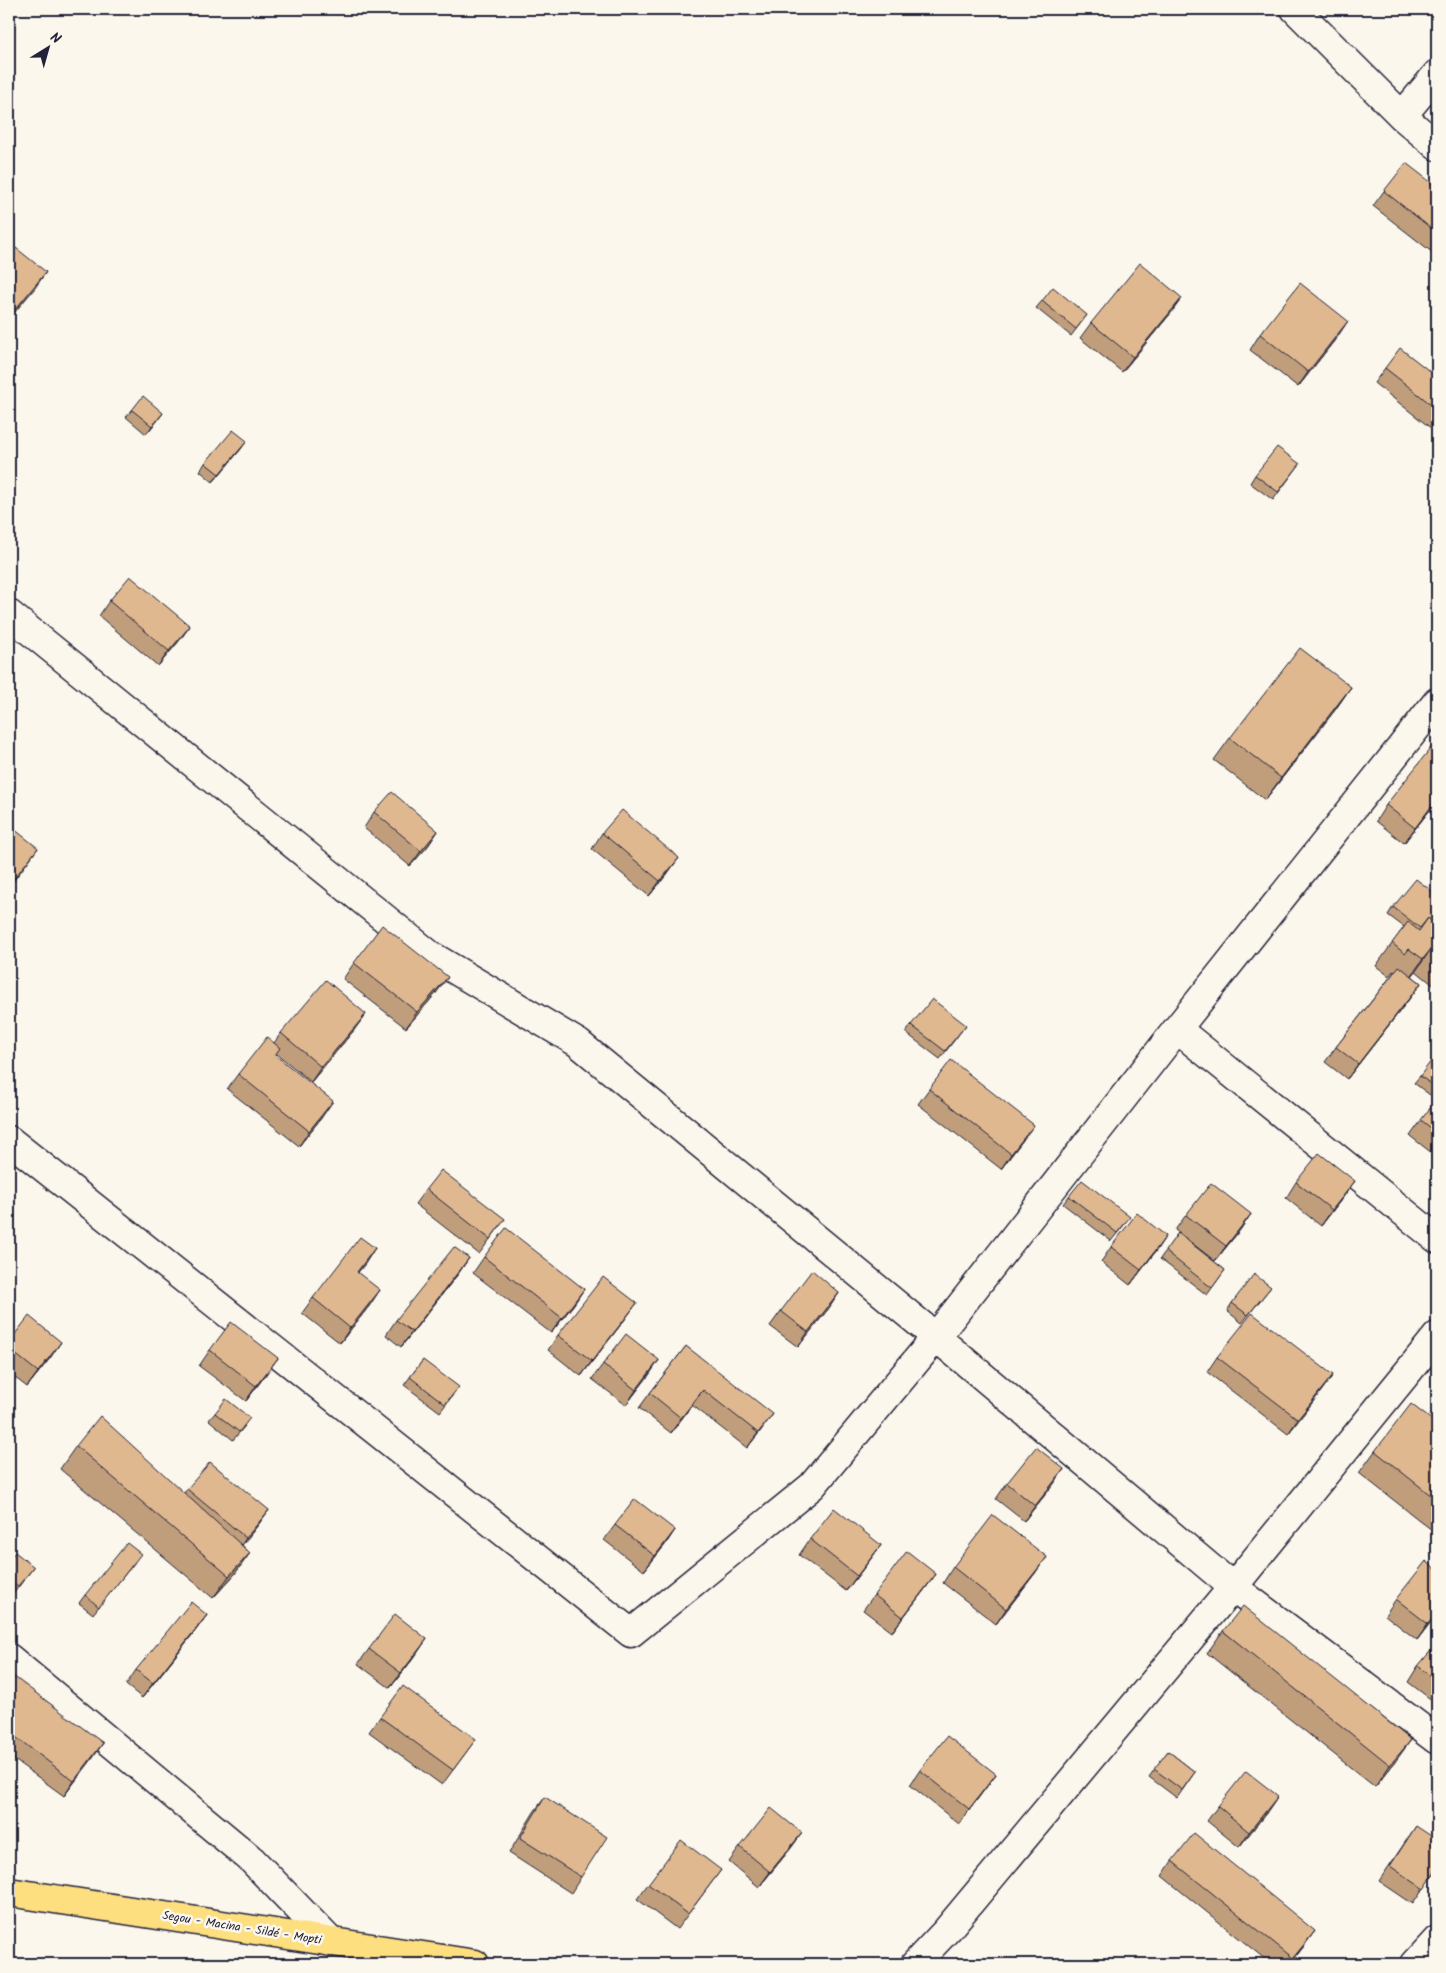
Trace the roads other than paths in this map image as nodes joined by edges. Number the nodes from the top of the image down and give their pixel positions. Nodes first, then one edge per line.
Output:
1 (1294, 9) edge
2 (1437, 74) edge
3 (1402, 116) junction
4 (1437, 146) edge
5 (9, 614) edge
6 (1436, 706) edge
7 (1177, 1029) junction
8 (9, 1140) edge
9 (1437, 1239) edge
10 (936, 1336) junction
11 (1437, 1336) edge
12 (1233, 1587) junction
13 (9, 1658) edge
14 (1437, 1740) edge
15 (9, 1892) edge
16 (1437, 1940) edge
17 (331, 1942) junction
18 (475, 1964) edge
19 (915, 1964) edge
20 (1415, 1964) edge

1 - 3 street
2 - 3 street
3 - 4 street
5 - 10 street
6 - 7 street
7 - 9 street
7 - 10 street
8 - 10 street
10 - 12 street
11 - 12 street
12 - 14 street
12 - 19 street
13 - 17 street
15 - 17 main road, Segou - Macina - Sildé - Mopti
16 - 20 street
17 - 18 main road, Segou - Macina - Sildé - Mopti

